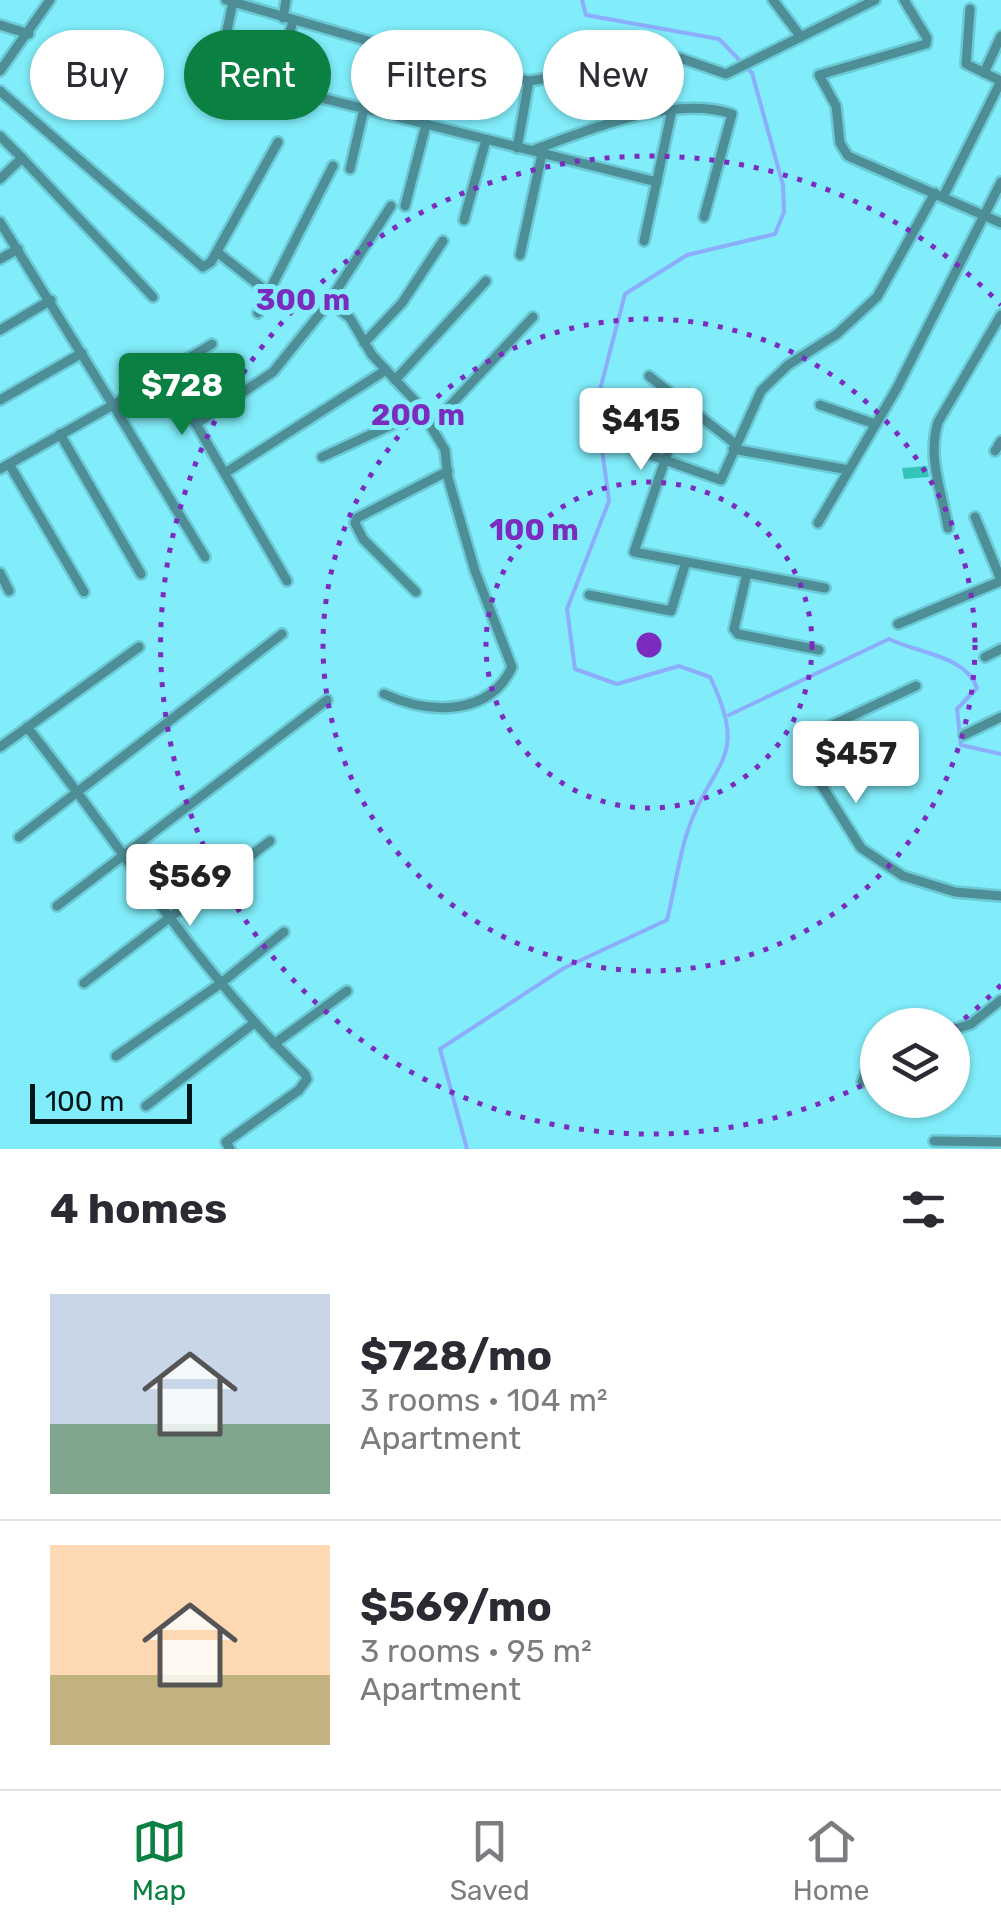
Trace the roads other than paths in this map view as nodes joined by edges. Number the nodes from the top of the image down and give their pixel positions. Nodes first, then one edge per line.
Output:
1 (50, 0) edge
2 (286, 0) edge
3 (772, 0) edge
4 (841, 0) edge
5 (875, 0) edge
6 (904, 0) edge
7 (230, 1) edge
8 (970, 9) dead end
9 (850, 13) junction
10 (288, 20) junction
11 (0, 25) edge
12 (226, 30) edge
13 (286, 30) edge
14 (29, 34) junction
15 (1001, 36) edge
16 (801, 37) junction
17 (0, 70) edge
18 (984, 73) junction
19 (528, 81) junction
20 (1001, 81) edge
21 (0, 90) edge
22 (684, 111) edge
23 (362, 120) edge
24 (405, 120) edge
25 (628, 120) edge
26 (670, 120) edge
27 (426, 125) junction
28 (0, 136) edge
29 (486, 140) junction
30 (278, 142) dead end
31 (517, 148) junction
32 (536, 152) junction
33 (22, 158) junction
34 (333, 166) dead end
35 (350, 170) dead end
36 (0, 179) edge
37 (656, 182) junction
38 (1001, 182) edge
39 (939, 195) junction
40 (391, 206) dead end
41 (405, 206) dead end
42 (985, 215) junction
43 (704, 217) dead end
44 (464, 220) dead end
45 (0, 222) edge
46 (1001, 223) edge
47 (443, 240) dead end
48 (644, 240) dead end
49 (18, 249) junction
50 (217, 252) junction
51 (520, 255) dead end
52 (0, 259) edge
53 (486, 281) dead end
54 (269, 293) junction
55 (153, 297) dead end
56 (51, 300) junction
57 (329, 302) junction
58 (258, 313) dead end
59 (1001, 315) edge
60 (533, 317) dead end
61 (0, 330) edge
62 (364, 342) junction
63 (212, 344) dead end
64 (82, 353) junction
65 (386, 370) junction
66 (165, 372) junction
67 (649, 376) dead end
68 (395, 380) junction
69 (0, 400) edge
70 (113, 404) junction
71 (684, 404) junction
72 (820, 405) dead end
73 (422, 410) junction
74 (196, 424) junction
75 (875, 424) junction
76 (431, 426) junction
77 (60, 434) junction
78 (1001, 441) edge
79 (614, 442) dead end
80 (734, 446) junction
81 (995, 451) dead end
82 (322, 456) dead end
83 (665, 460) junction
84 (4, 467) edge
85 (849, 470) junction
86 (448, 471) junction
87 (225, 473) junction
88 (975, 517) dead end
89 (818, 523) dead end
90 (948, 528) dead end
91 (205, 557) dead end
92 (686, 562) junction
93 (0, 574) edge
94 (141, 574) dead end
95 (747, 574) junction
96 (287, 580) dead end
97 (1001, 581) edge
98 (825, 588) dead end
99 (9, 591) dead end
100 (84, 592) dead end
101 (416, 592) dead end
102 (589, 595) dead end
103 (898, 624) dead end
104 (282, 634) dead end
105 (139, 647) dead end
106 (820, 650) dead end
107 (1001, 650) edge
108 (985, 658) dead end
109 (916, 686) dead end
110 (384, 694) dead end
111 (328, 700) dead end
112 (1001, 717) edge
113 (27, 728) junction
114 (964, 734) dead end
115 (0, 747) edge
116 (77, 793) junction
117 (19, 838) dead end
118 (270, 841) dead end
119 (124, 857) junction
120 (1001, 896) edge
121 (57, 906) dead end
122 (171, 920) junction
123 (284, 932) dead end
124 (84, 983) dead end
125 (220, 984) junction
126 (347, 991) dead end
127 (1001, 1000) edge
128 (253, 1024) junction
129 (970, 1024) edge
130 (274, 1044) junction
131 (116, 1056) dead end
132 (146, 1106) dead end
133 (934, 1141) dead end
134 (1001, 1142) edge
135 (230, 1149) edge

1 - 14 street
2 - 10 street
3 - 16 street
4 - 9 street
5 - 9 street
6 - 39 street
7 - 10 street
7 - 12 street
8 - 18 street
9 - 16 street
10 - 13 street
10 - 19 street
11 - 14 street
14 - 17 street
15 - 18 street
16 - 19 street
18 - 20 street
19 - 31 street
20 - 39 street
21 - 50 street
22 - 43 street
23 - 35 street
24 - 27 street
25 - 32 street
26 - 37 street
27 - 29 street
27 - 41 street
28 - 33 street
29 - 31 street
29 - 44 street
30 - 50 street
31 - 32 street
32 - 37 street
32 - 51 street
33 - 36 street
33 - 55 street
34 - 54 street
37 - 48 street
38 - 42 street
39 - 42 street
39 - 80 street
40 - 57 street
42 - 46 street
42 - 75 street
45 - 49 street
47 - 62 street
49 - 52 street
49 - 56 street
50 - 54 street
53 - 68 street
54 - 58 street
56 - 61 street
56 - 64 street
57 - 62 street
57 - 74 street
59 - 90 street
60 - 76 street
62 - 65 street
63 - 66 street
64 - 69 street
64 - 70 street
65 - 68 street
65 - 87 street
66 - 70 street
66 - 74 street
67 - 71 street
68 - 73 street
70 - 77 street
70 - 91 street
71 - 80 street
71 - 83 street
72 - 75 street
73 - 76 street
73 - 82 street
74 - 87 street
75 - 85 street
76 - 86 street
77 - 84 street
77 - 94 street
78 - 81 street
79 - 83 street
80 - 83 street
80 - 85 street
83 - 92 street
84 - 100 street
85 - 89 street
86 - 101 street
86 - 110 street
87 - 96 street
88 - 97 street
92 - 95 street
92 - 102 street
93 - 99 street
95 - 98 street
95 - 106 street
97 - 103 street
104 - 116 street
105 - 113 street
107 - 108 street
109 - 120 street
111 - 119 street
112 - 114 street
113 - 115 street
113 - 116 street
116 - 117 street
116 - 119 street
118 - 122 street
119 - 121 street
119 - 122 street
122 - 124 street
122 - 125 street
123 - 125 street
125 - 128 street
125 - 131 street
126 - 130 street
127 - 129 street
128 - 130 street
128 - 132 street
130 - 135 street
133 - 134 street

